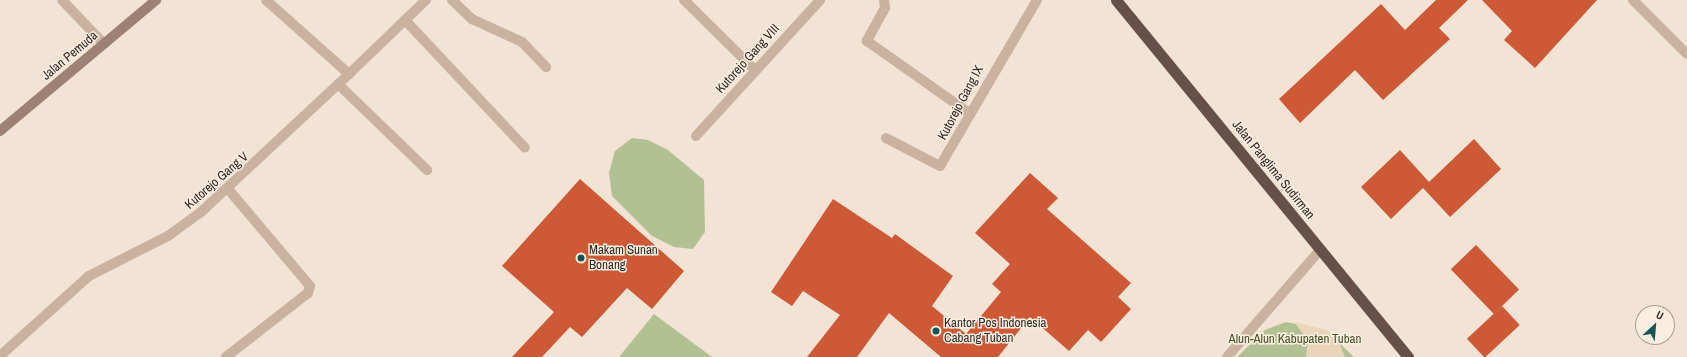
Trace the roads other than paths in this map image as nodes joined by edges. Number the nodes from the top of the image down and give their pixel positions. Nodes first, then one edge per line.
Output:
1 (62, 0) edge
2 (156, 0) edge
3 (266, 0) edge
4 (426, 0) edge
5 (452, 0) edge
6 (684, 0) edge
7 (820, 0) edge
8 (884, 0) edge
9 (1037, 0) edge
10 (1116, 0) edge
11 (1633, 0) edge
12 (405, 20) junction
13 (104, 44) junction
14 (1687, 54) edge
15 (546, 67) dead end
16 (755, 70) junction
17 (349, 74) junction
18 (338, 84) junction
19 (969, 113) junction
20 (0, 131) edge
21 (696, 136) dead end
22 (886, 138) dead end
23 (525, 148) dead end
24 (427, 170) dead end
25 (229, 190) junction
26 (1320, 250) junction
27 (0, 356) edge
28 (226, 357) edge
29 (1227, 357) edge
30 (1408, 357) edge

1 - 13 street
2 - 13 main road, Jalan Pemuda
3 - 17 street
4 - 12 street, Kutorejo Gang V
5 - 15 street
6 - 16 street
7 - 16 street, Kutorejo Gang VIII
8 - 19 street
9 - 19 street, Kutorejo Gang IX
10 - 26 highway, Jalan Panglima Sudirman
11 - 14 street
12 - 17 street, Kutorejo Gang V
12 - 23 street
13 - 20 main road, Jalan Pemuda
16 - 21 street, Kutorejo Gang VIII
17 - 18 street, Kutorejo Gang V
18 - 24 street
18 - 25 street, Kutorejo Gang V
19 - 22 street, Kutorejo Gang IX
25 - 27 street, Kutorejo Gang V
25 - 28 street
26 - 29 street
26 - 30 highway, Jalan Panglima Sudirman

